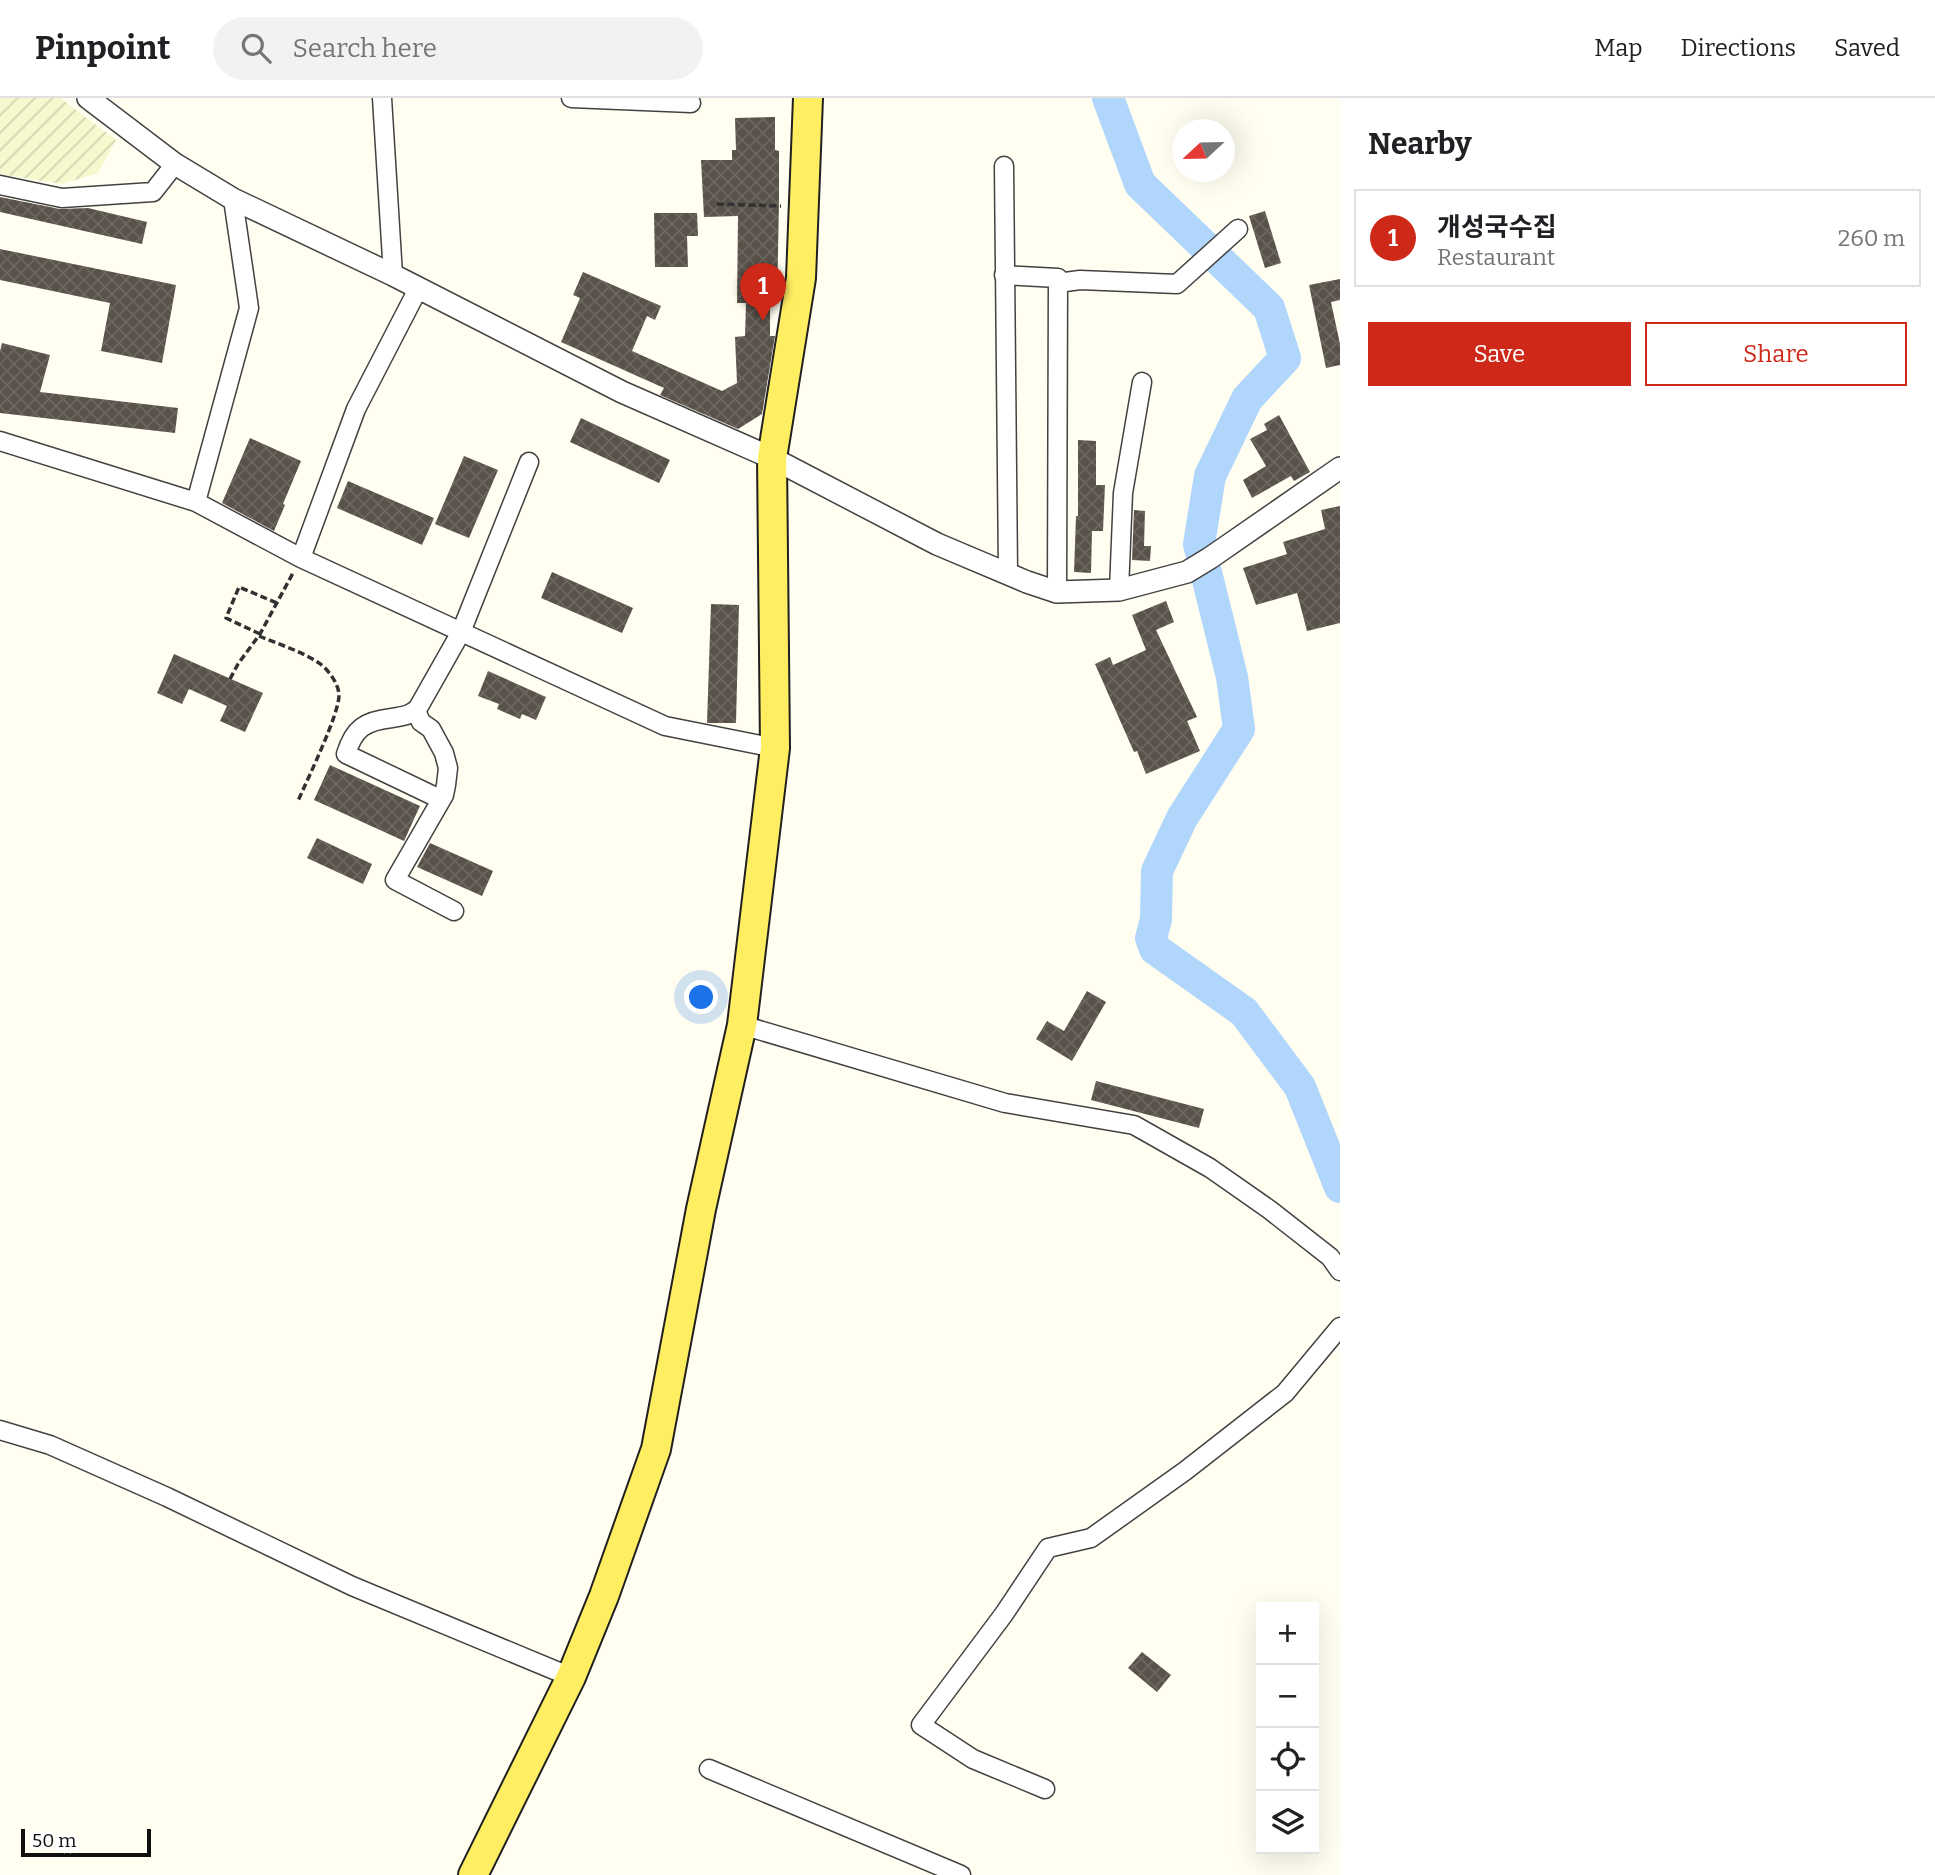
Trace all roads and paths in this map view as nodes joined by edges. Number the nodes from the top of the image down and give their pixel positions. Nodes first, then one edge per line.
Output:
1 (88, 98) edge
2 (382, 98) edge
3 (571, 98) edge
4 (808, 98) edge
5 (691, 103) dead end
6 (175, 164) junction
7 (1004, 166) dead end
8 (0, 185) edge
9 (233, 199) junction
10 (717, 204) dead end
11 (804, 206) junction
12 (1238, 229) dead end
13 (393, 275) junction
14 (1004, 275) junction
15 (1058, 283) junction
16 (418, 289) junction
17 (1142, 382) dead end
18 (0, 441) edge
19 (772, 458) junction
20 (529, 462) dead end
21 (1340, 468) edge
22 (196, 502) junction
23 (301, 558) junction
24 (1008, 573) junction
25 (1119, 590) junction
26 (1057, 592) junction
27 (277, 603) junction
28 (461, 632) junction
29 (259, 635) junction
30 (230, 679) dead end
31 (418, 708) junction
32 (775, 748) junction
33 (440, 799) junction
34 (298, 801) dead end
35 (454, 911) dead end
36 (742, 1025) junction
37 (1340, 1271) edge
38 (1340, 1327) edge
39 (0, 1430) edge
40 (571, 1677) junction
41 (709, 1769) dead end
42 (1045, 1790) dead end
43 (473, 1875) edge
44 (961, 1875) edge

1 - 6 street
2 - 13 street
3 - 5 street
4 - 11 main road
6 - 8 street
6 - 9 street
7 - 14 street
9 - 13 street
9 - 22 street
10 - 11 path
11 - 19 main road
12 - 15 street
13 - 16 street
14 - 15 street
14 - 24 street
15 - 26 street
16 - 19 street
16 - 23 street
17 - 25 street
18 - 22 street
19 - 24 street
19 - 32 main road
20 - 28 street
21 - 25 street
22 - 23 street
23 - 27 path
23 - 28 street
24 - 26 street
25 - 26 street
27 - 29 path
27 - 29 path
28 - 31 street
28 - 32 street
29 - 30 path
29 - 34 path
31 - 33 street
31 - 33 street
32 - 36 main road
33 - 35 street
36 - 37 street
36 - 40 main road
38 - 42 street
39 - 40 street
40 - 43 main road
41 - 44 street

